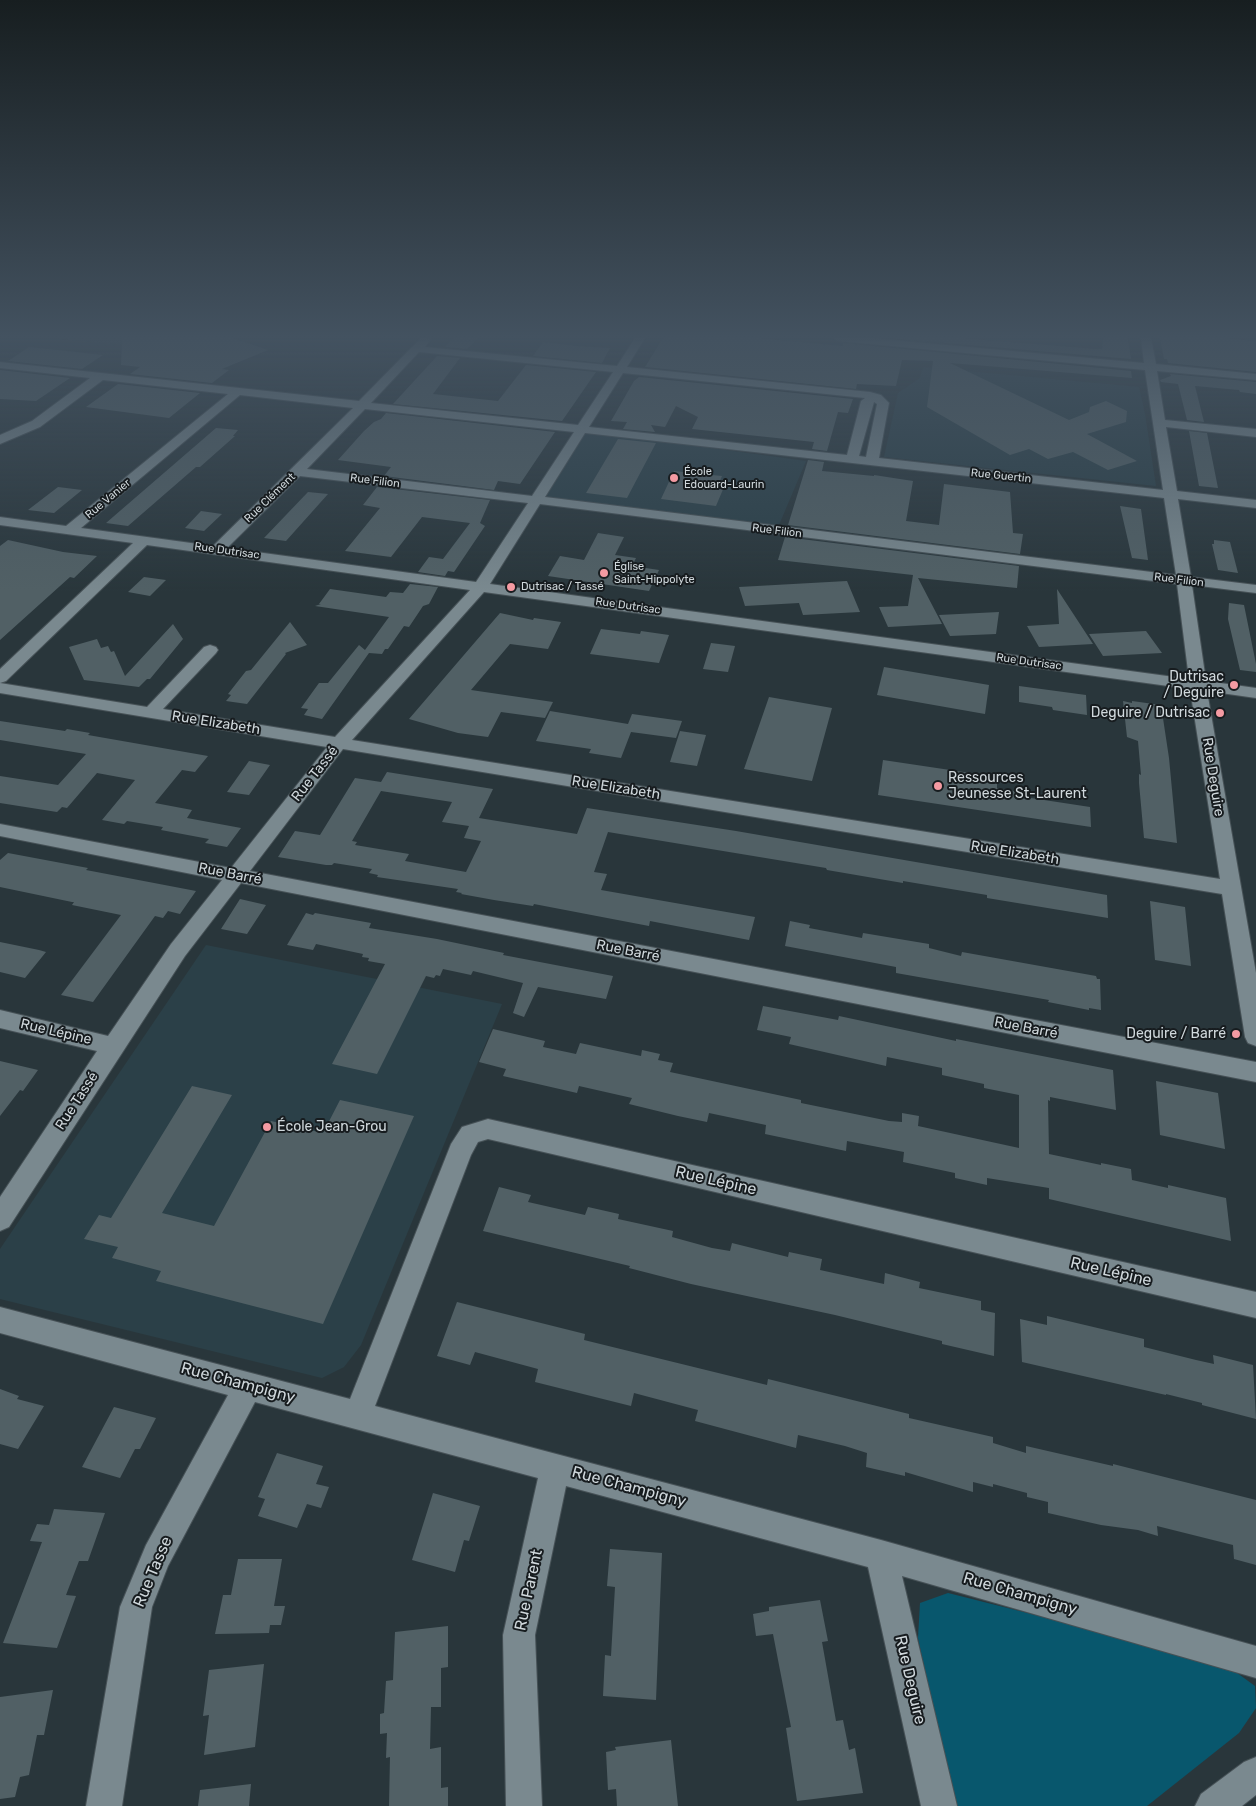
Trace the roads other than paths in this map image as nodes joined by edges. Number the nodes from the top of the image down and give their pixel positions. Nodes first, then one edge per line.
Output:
1 (38, 422) edge
2 (200, 422) edge
3 (345, 422) edge
4 (510, 422) edge
5 (585, 422) edge
6 (862, 422) edge
7 (879, 422) edge
8 (1160, 423) joint
9 (861, 427) junction
10 (877, 429) junction
11 (580, 430) junction
12 (1256, 433) edge
13 (3, 437) edge
14 (852, 459) junction
15 (872, 461) junction
16 (297, 472) junction
17 (1171, 495) junction
18 (536, 500) junction
19 (1256, 504) edge
20 (0, 521) edge
21 (70, 530) junction
22 (145, 540) junction
23 (217, 550) junction
24 (1184, 581) junction
25 (482, 586) junction
26 (1256, 590) edge
27 (210, 650) dead end
28 (0, 678) edge
29 (1198, 685) junction
30 (0, 688) edge
31 (1256, 693) edge
32 (151, 712) junction
33 (339, 743) junction
34 (0, 830) edge
35 (236, 875) junction
36 (1231, 888) junction
37 (0, 1019) edge
38 (1256, 1038) edge
39 (113, 1046) junction
40 (1256, 1072) edge
41 (0, 1219) edge
42 (1256, 1305) edge
43 (0, 1320) edge
44 (248, 1386) junction
45 (358, 1414) junction
46 (555, 1467) junction
47 (881, 1555) junction
48 (1256, 1662) edge
49 (1256, 1774) edge
50 (104, 1806) edge
51 (524, 1806) edge
52 (939, 1806) edge
53 (1213, 1806) edge

1 - 13 street
2 - 21 street, Rue Vanier
3 - 16 street, Rue Clément
4 - 11 street, Rue Guertin
5 - 11 street, Rue Tassé
6 - 9 street
7 - 10 street
8 - 12 street
8 - 17 street, Rue Deguire
9 - 10 street
9 - 14 street
10 - 15 street
11 - 14 street, Rue Guertin
11 - 18 street, Rue Tassé
14 - 15 street, Rue Guertin
15 - 17 street, Rue Guertin
16 - 18 street, Rue Filion
16 - 23 street, Rue Clément
17 - 19 street, Rue Guertin
17 - 24 street, Rue Deguire
18 - 24 street, Rue Filion
18 - 25 street, Rue Tassé
20 - 21 street, Rue Dutrisac
21 - 22 street, Rue Dutrisac
22 - 23 street, Rue Dutrisac
22 - 28 street
23 - 25 street, Rue Dutrisac
24 - 26 street, Rue Filion
24 - 29 street, Rue Deguire
25 - 29 street, Rue Dutrisac
25 - 33 street, Rue Tassé
27 - 32 street
29 - 31 street, Rue Dutrisac
29 - 36 street, Rue Deguire
30 - 32 street, Rue Elizabeth
32 - 33 street, Rue Elizabeth
33 - 35 street, Rue Tassé
33 - 36 street, Rue Elizabeth
34 - 35 street, Rue Barré
35 - 39 street, Rue Tassé
35 - 40 street, Rue Barré
36 - 38 street, Rue Deguire
37 - 39 street, Rue Lépine
39 - 41 street, Rue Tassé
42 - 45 street, Rue Lépine
43 - 44 street, Rue Champigny
44 - 45 street, Rue Champigny
44 - 50 street, Rue Tasse
45 - 46 street, Rue Champigny
46 - 47 street, Rue Champigny
46 - 51 street, Rue Parent
47 - 48 street, Rue Champigny
47 - 52 street, Rue Deguire
49 - 53 street

